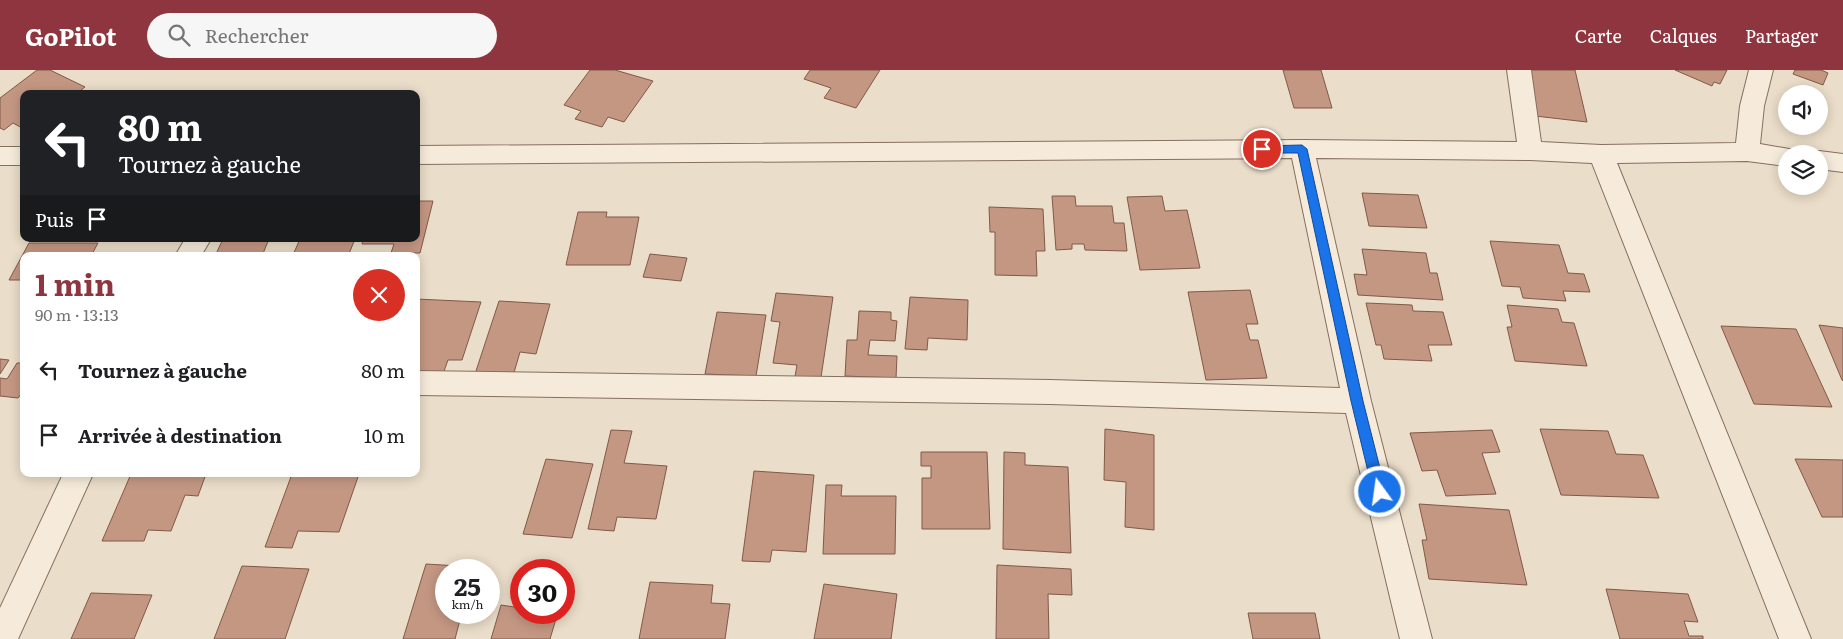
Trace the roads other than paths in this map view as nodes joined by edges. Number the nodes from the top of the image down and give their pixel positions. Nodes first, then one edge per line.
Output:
1 (1518, 70) edge
2 (1761, 70) edge
3 (1302, 149) junction
4 (1530, 151) junction
5 (1747, 152) junction
6 (1601, 154) junction
7 (420, 155) edge
8 (0, 156) edge
9 (20, 156) edge
10 (1778, 156) edge
11 (1828, 161) edge
12 (1843, 163) edge
13 (420, 383) edge
14 (1357, 401) junction
15 (76, 477) edge
16 (12, 592) edge
17 (2, 639) edge
18 (1416, 639) edge
19 (1795, 639) edge

1 - 4 street
2 - 5 street
3 - 4 street
3 - 7 street
3 - 14 street
4 - 6 street
5 - 6 street
5 - 10 street
6 - 19 street
8 - 9 street
11 - 12 street
13 - 14 street
14 - 18 street
15 - 16 street
16 - 17 street

